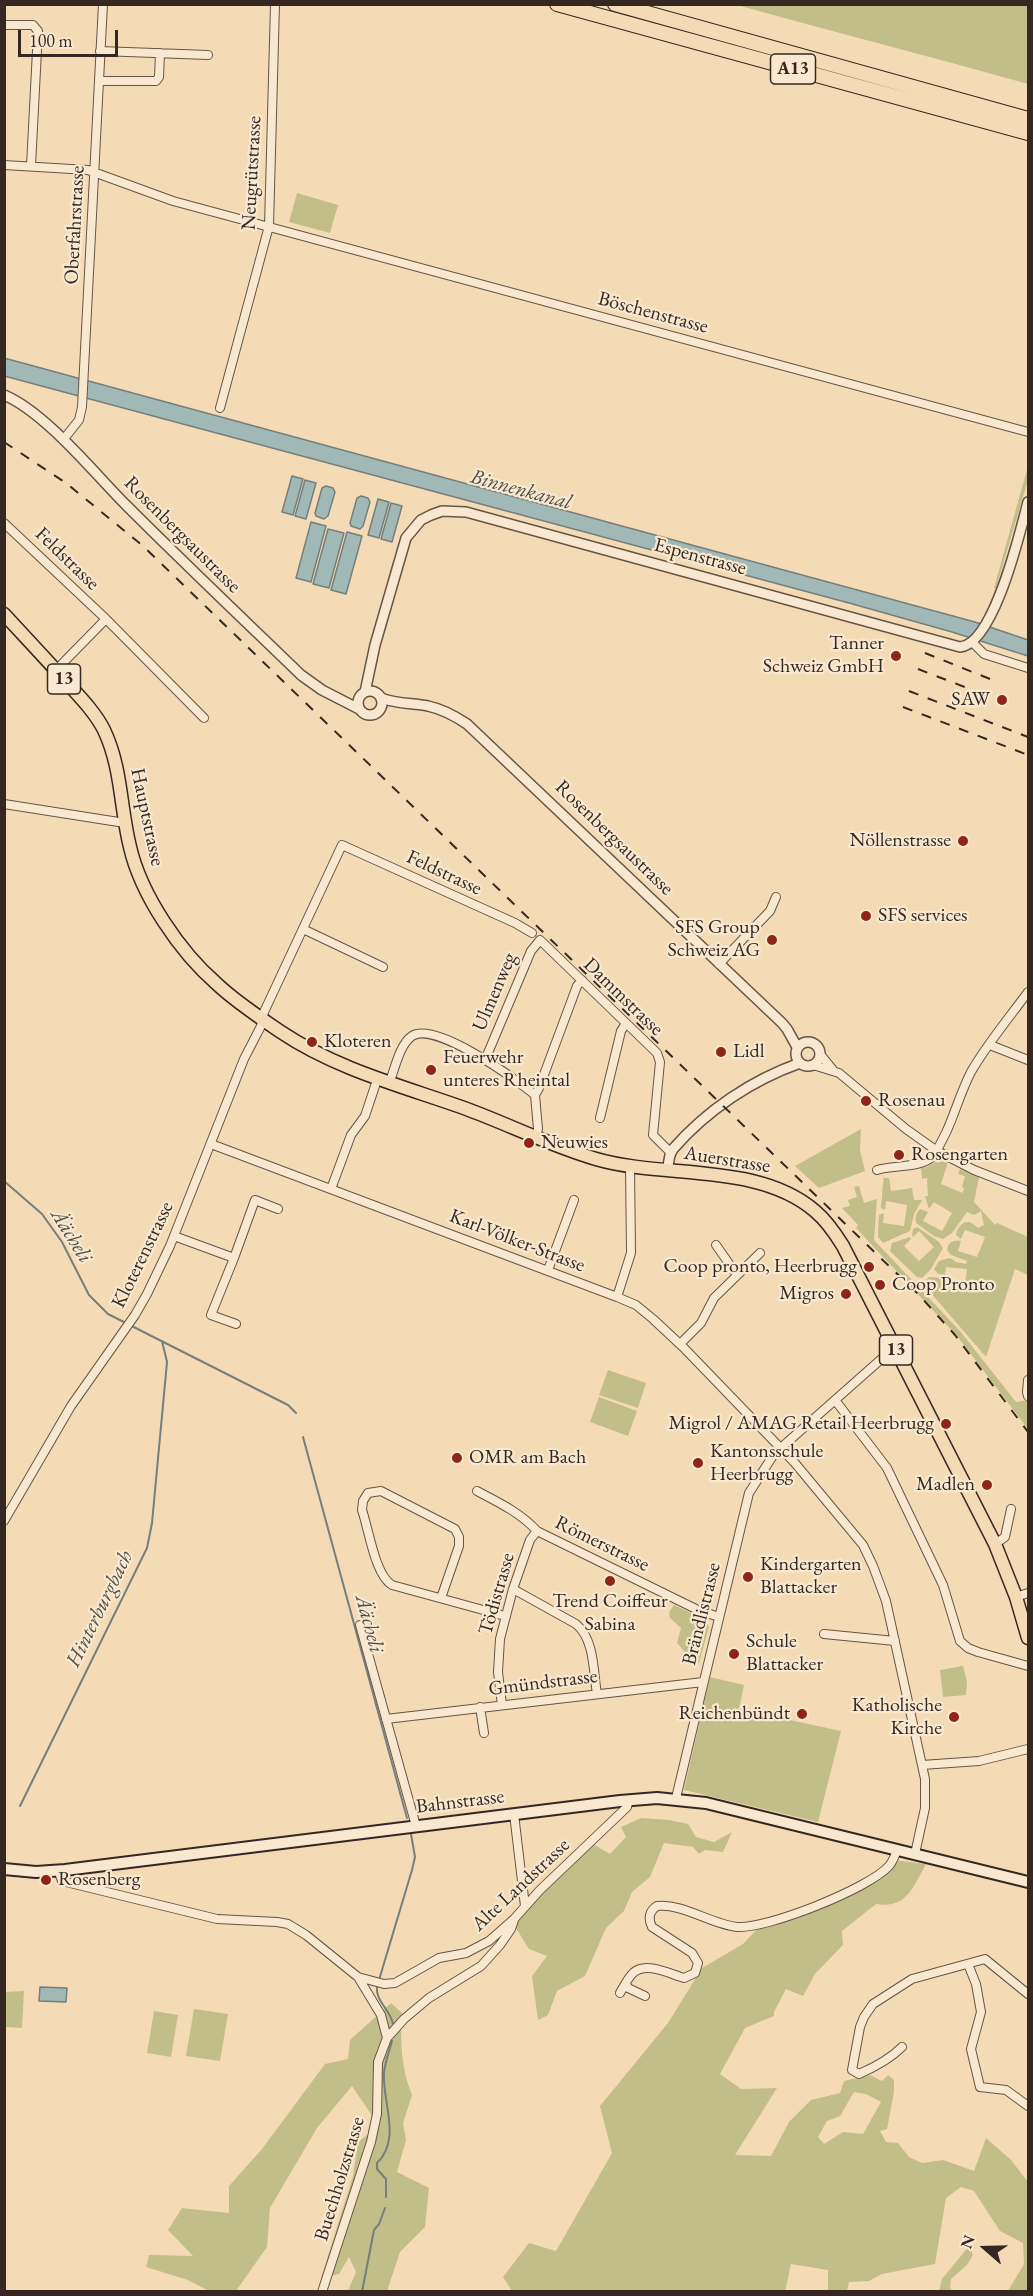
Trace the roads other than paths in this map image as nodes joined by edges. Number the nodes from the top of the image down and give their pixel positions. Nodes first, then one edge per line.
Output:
1 (103, 4) edge
2 (275, 4) edge
3 (557, 4) edge
4 (615, 4) edge
5 (4, 25) edge
6 (100, 51) junction
7 (160, 53) junction
8 (208, 55) dead end
9 (99, 81) junction
10 (1029, 119) edge
11 (1029, 133) edge
12 (4, 165) edge
13 (31, 166) junction
14 (94, 172) junction
15 (269, 226) junction
16 (4, 395) edge
17 (220, 408) dead end
18 (1029, 432) edge
19 (63, 440) junction
20 (1029, 502) edge
21 (4, 524) edge
22 (4, 614) edge
23 (106, 619) junction
24 (969, 645) junction
25 (371, 666) junction
26 (1029, 668) edge
27 (56, 670) junction
28 (363, 694) junction
29 (379, 696) junction
30 (337, 698) junction
31 (399, 704) junction
32 (359, 709) junction
33 (381, 709) junction
34 (204, 718) dead end
35 (4, 804) edge
36 (125, 823) junction
37 (342, 845) joint
38 (776, 897) dead end
39 (303, 929) junction
40 (532, 933) dead end
41 (540, 940) joint
42 (719, 964) junction
43 (383, 967) dead end
44 (582, 980) junction
45 (1029, 992) edge
46 (263, 1019) junction
47 (626, 1023) junction
48 (788, 1029) junction
49 (807, 1041) junction
50 (990, 1045) junction
51 (820, 1053) junction
52 (798, 1055) junction
53 (484, 1060) junction
54 (1029, 1060) edge
55 (813, 1065) junction
56 (834, 1071) junction
57 (384, 1079) junction
58 (535, 1095) junction
59 (600, 1118) dead end
60 (536, 1138) junction
61 (211, 1144) junction
62 (937, 1151) junction
63 (671, 1153) junction
64 (630, 1166) junction
65 (877, 1170) dead end
66 (667, 1171) junction
67 (331, 1189) junction
68 (1029, 1191) edge
69 (574, 1200) dead end
70 (278, 1209) dead end
71 (174, 1236) junction
72 (716, 1245) dead end
73 (760, 1253) dead end
74 (234, 1258) junction
75 (548, 1270) junction
76 (737, 1275) junction
77 (617, 1297) junction
78 (236, 1324) dead end
79 (680, 1344) junction
80 (896, 1349) junction
81 (1029, 1380) edge
82 (1029, 1396) edge
83 (835, 1400) junction
84 (781, 1448) junction
85 (477, 1491) dead end
86 (1011, 1509) dead end
87 (4, 1521) edge
88 (537, 1531) junction
89 (994, 1544) junction
90 (513, 1589) junction
91 (1029, 1593) edge
92 (1016, 1597) junction
93 (441, 1598) junction
94 (505, 1616) junction
95 (719, 1617) junction
96 (360, 1625) dead end
97 (824, 1634) dead end
98 (1029, 1638) edge
99 (895, 1641) junction
100 (1029, 1666) edge
101 (703, 1682) junction
102 (597, 1694) junction
103 (502, 1705) junction
104 (480, 1707) junction
105 (386, 1719) junction
106 (484, 1733) dead end
107 (1029, 1749) edge
108 (922, 1765) junction
109 (676, 1798) junction
110 (629, 1800) junction
111 (514, 1814) junction
112 (416, 1826) junction
113 (897, 1850) junction
114 (915, 1854) junction
115 (4, 1869) edge
116 (58, 1870) junction
117 (1029, 1882) edge
118 (525, 1906) junction
119 (514, 1919) junction
120 (968, 1964) junction
121 (358, 1977) junction
122 (626, 1984) junction
123 (620, 1993) dead end
124 (1029, 1994) edge
125 (645, 1996) dead end
126 (387, 2038) junction
127 (902, 2047) dead end
128 (1029, 2106) edge
129 (322, 2292) edge

1 - 6 street, Oberfahrstrasse
2 - 15 street, Neugrütstrasse
3 - 11 highway, A13
4 - 10 highway, A13
5 - 13 street
6 - 7 street
6 - 9 street, Oberfahrstrasse
7 - 8 street
7 - 9 street
9 - 14 street, Oberfahrstrasse
12 - 13 street, Böschenstrasse
13 - 14 street, Böschenstrasse
14 - 15 street, Böschenstrasse
14 - 19 street, Oberfahrstrasse
15 - 17 street, Neugrütstrasse
15 - 18 street, Böschenstrasse
16 - 19 street, Rosenbergsaustrasse
19 - 30 street, Rosenbergsaustrasse
20 - 24 street
21 - 23 street, Feldstrasse
22 - 27 main road, Hauptstrasse / 13
23 - 27 street
23 - 34 street, Feldstrasse
24 - 25 street, Espenstrasse
24 - 26 street
25 - 28 street, Espenstrasse
25 - 29 street, Espenstrasse
27 - 36 main road, Hauptstrasse / 13
28 - 29 street
28 - 30 street
28 - 32 street
29 - 31 street, Rosenbergsaustrasse
29 - 33 street
30 - 32 street, Rosenbergsaustrasse
31 - 33 street, Rosenbergsaustrasse
31 - 42 street, Rosenbergsaustrasse
32 - 33 street
35 - 36 street
36 - 46 main road, Hauptstrasse / 13
37 - 39 street, Kloterenstrasse
37 - 40 street, Feldstrasse
38 - 42 street
39 - 43 street
39 - 46 street, Kloterenstrasse
41 - 44 street, Dammstrasse
41 - 53 street, Ulmenweg
42 - 48 street, Rosenbergsaustrasse
44 - 47 street, Dammstrasse
44 - 58 street
45 - 50 street
46 - 57 main road, Auerstrasse / 13
46 - 61 street, Kloterenstrasse
47 - 59 street
47 - 63 street, Dammstrasse
48 - 49 street, Rosenbergsaustrasse
48 - 52 street, Rosenbergsaustrasse
49 - 51 street
49 - 52 street
50 - 54 street
50 - 62 street
51 - 55 street
51 - 56 street
52 - 55 street
52 - 63 street
53 - 57 street
53 - 58 street
55 - 56 street
56 - 62 street
57 - 60 main road, Auerstrasse / 13
57 - 67 street
58 - 60 street
60 - 64 main road, Auerstrasse / 13
61 - 67 street, Karl-Völker-Strasse
61 - 71 street, Kloterenstrasse
62 - 65 street
62 - 68 street
63 - 66 street
64 - 66 main road, Auerstrasse / 13
64 - 77 street
66 - 80 main road, Auerstrasse / 13
67 - 75 street, Karl-Völker-Strasse
69 - 75 street
70 - 74 street
71 - 74 street
71 - 87 street, Kloterenstrasse
72 - 76 street
73 - 76 street
74 - 78 street
75 - 77 street, Karl-Völker-Strasse
76 - 79 street
77 - 79 street, Karl-Völker-Strasse
79 - 84 street, Karl-Völker-Strasse
80 - 83 street, Brändlistrasse
80 - 89 main road, Auerstrasse / 13
81 - 82 street
83 - 84 street, Brändlistrasse
83 - 100 street
84 - 95 street, Brändlistrasse
84 - 99 street, Karl-Völker-Strasse
85 - 88 street, Römerstrasse
86 - 89 street
88 - 90 street, Tödistrasse
88 - 95 street, Römerstrasse
89 - 92 main road, Auerstrasse / 13
90 - 94 street, Tödistrasse
90 - 102 street
91 - 92 street
92 - 98 main road, Auerstrasse / 13
93 - 93 street
93 - 94 street
94 - 103 street, Tödistrasse
95 - 101 street, Brändlistrasse
96 - 105 street
97 - 99 street
99 - 108 street, Karl-Völker-Strasse
101 - 102 street, Gmündstrasse
101 - 109 street, Brändlistrasse
102 - 103 street, Gmündstrasse
103 - 104 street, Gmündstrasse
104 - 105 street, Gmündstrasse
104 - 106 street
105 - 112 street
107 - 108 street
108 - 114 street, Karl-Völker-Strasse
109 - 110 main road, Bahnstrasse
109 - 113 main road, Bahnstrasse
110 - 111 main road, Bahnstrasse
110 - 118 street, Alte Landstrasse
111 - 112 main road, Bahnstrasse
111 - 118 street
112 - 116 main road, Bahnstrasse
113 - 114 main road, Bahnstrasse
113 - 122 street
114 - 117 main road, Bahnstrasse
115 - 116 main road, Bahnstrasse
116 - 121 street, Alte Landstrasse
118 - 119 street, Alte Landstrasse
119 - 121 street, Alte Landstrasse
119 - 126 street, Buechholzstrasse
120 - 124 street
120 - 127 street
120 - 128 street
121 - 126 street
122 - 123 street
122 - 125 street
126 - 129 street, Buechholzstrasse

